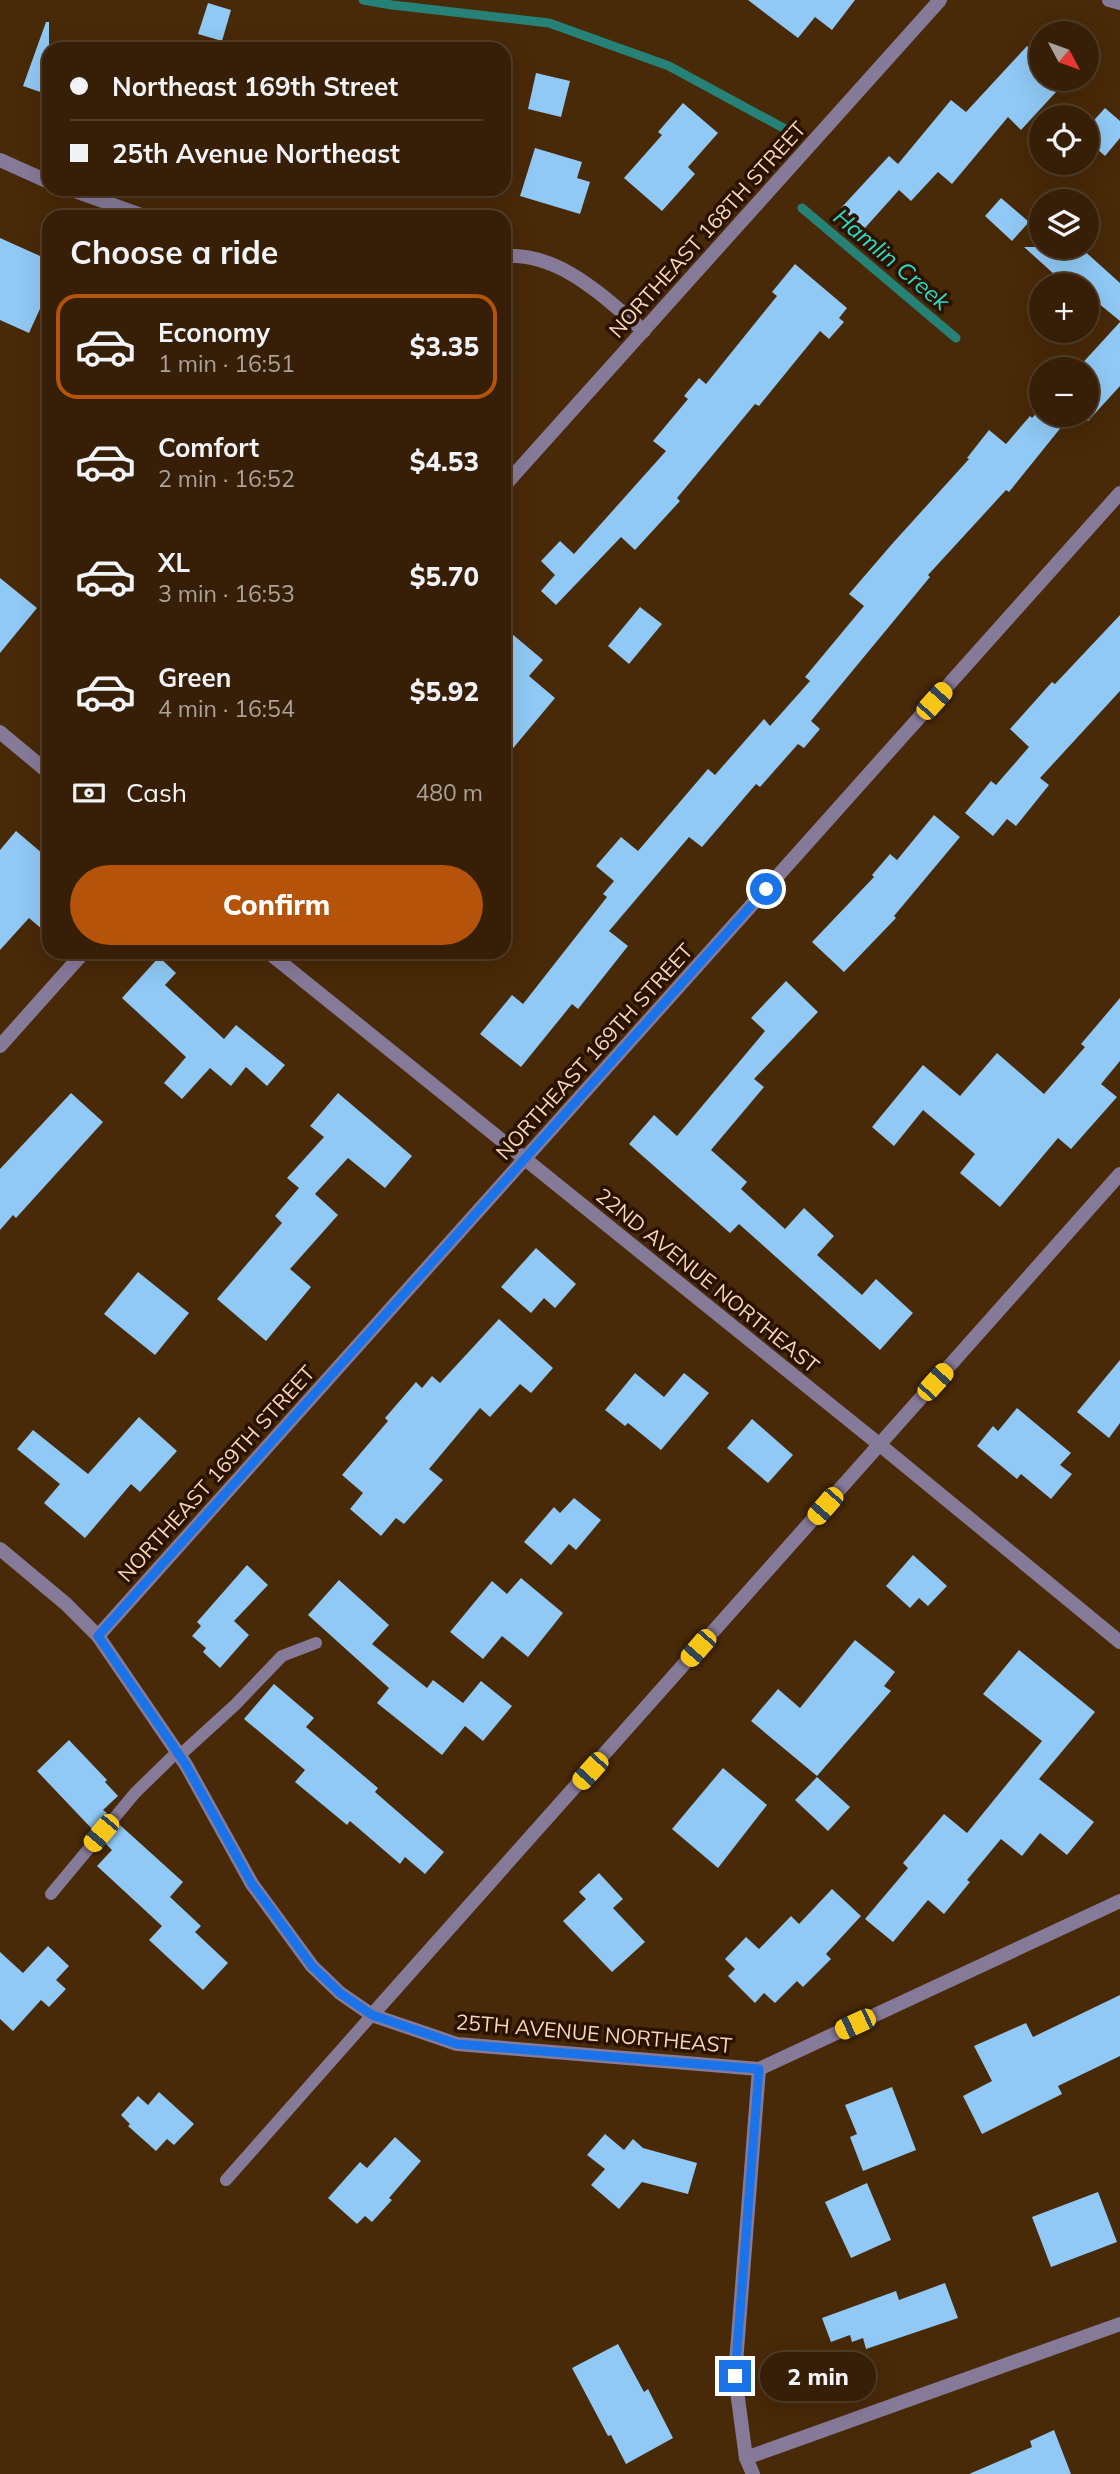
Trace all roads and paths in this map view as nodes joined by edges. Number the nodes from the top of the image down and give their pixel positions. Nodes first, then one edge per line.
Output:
1 (940, 0) edge
2 (1109, 0) edge
3 (1120, 3) edge
4 (0, 160) edge
5 (42, 179) edge
6 (88, 196) edge
7 (128, 210) edge
8 (511, 256) edge
9 (644, 331) junction
10 (511, 478) edge
11 (1120, 493) edge
12 (0, 732) edge
13 (42, 767) edge
14 (78, 959) edge
15 (277, 959) edge
16 (0, 1046) edge
17 (524, 1160) junction
18 (1120, 1174) edge
19 (880, 1445) junction
20 (0, 1549) edge
21 (98, 1636) junction
22 (1120, 1642) edge
23 (316, 1643) dead end
24 (177, 1754) junction
25 (51, 1894) dead end
26 (1120, 1901) edge
27 (372, 2015) junction
28 (759, 2069) junction
29 (226, 2180) dead end
30 (1120, 2324) edge
31 (746, 2458) junction
32 (753, 2474) edge

1 - 9 street, NORTHEAST 168TH STREET
2 - 3 street
4 - 5 street
6 - 7 street
8 - 9 street
9 - 10 street, NORTHEAST 168TH STREET
11 - 17 street, NORTHEAST 169TH STREET
12 - 13 street
14 - 16 street
15 - 17 street, 22ND AVENUE NORTHEAST
17 - 19 street, 22ND AVENUE NORTHEAST
17 - 21 street, NORTHEAST 169TH STREET
18 - 19 street
19 - 22 street, 22ND AVENUE NORTHEAST
19 - 27 street
20 - 21 street, 25TH AVENUE NORTHEAST
21 - 24 street, 25TH AVENUE NORTHEAST
23 - 24 lane
24 - 25 lane
24 - 27 street, 25TH AVENUE NORTHEAST
26 - 28 street
27 - 28 street, 25TH AVENUE NORTHEAST
27 - 29 lane
28 - 31 street, 25TH AVENUE NORTHEAST
30 - 31 street
31 - 32 street, 25TH AVENUE NORTHEAST

